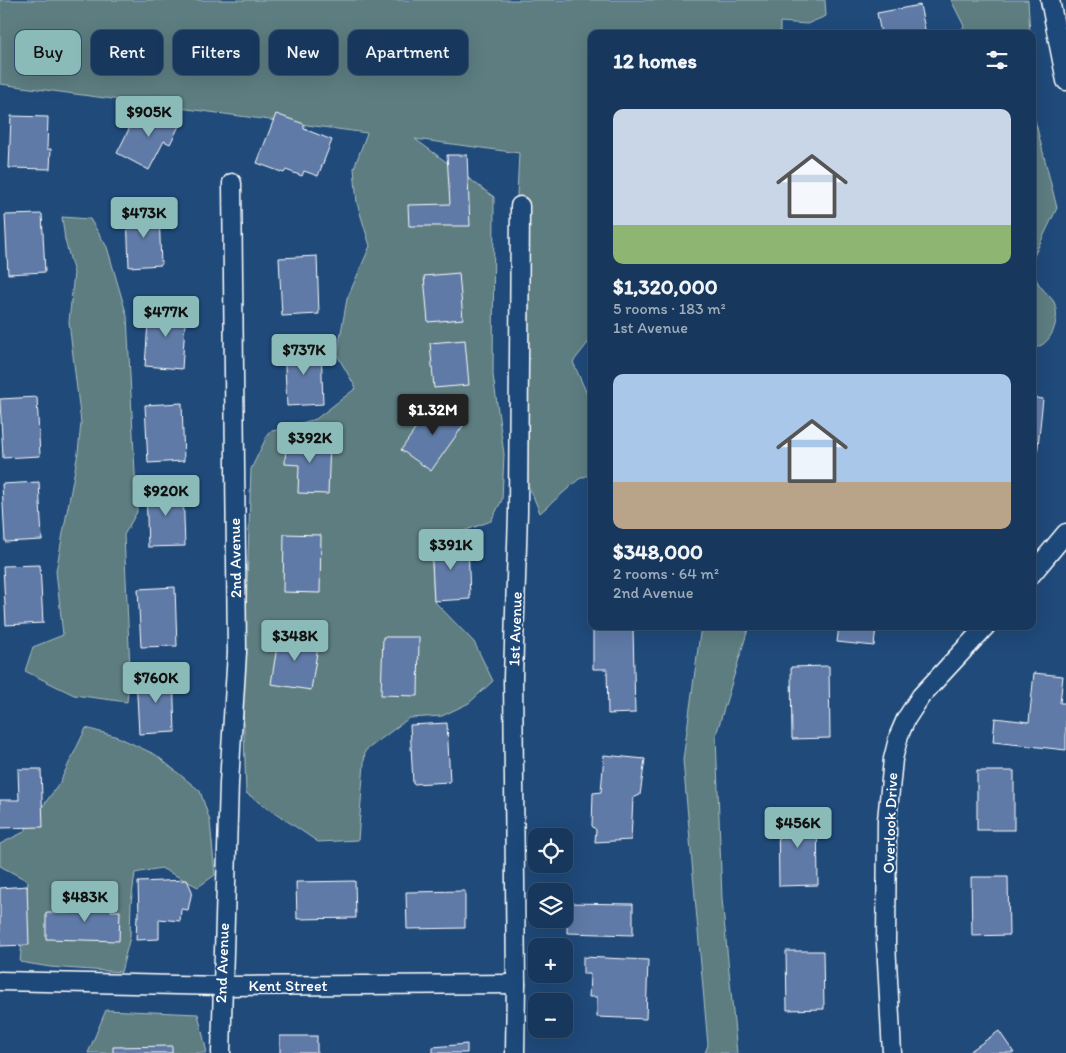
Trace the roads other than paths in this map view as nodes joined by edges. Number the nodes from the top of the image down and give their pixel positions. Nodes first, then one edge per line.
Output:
1 (1050, 0) edge
2 (1062, 35) edge
3 (1066, 81) edge
4 (232, 183) dead end
5 (520, 206) dead end
6 (1066, 533) edge
7 (1036, 569) edge
8 (982, 630) edge
9 (0, 981) edge
10 (516, 984) junction
11 (221, 986) junction
12 (220, 1053) edge
13 (515, 1053) edge
14 (892, 1053) edge

1 - 2 street
2 - 3 street
4 - 11 street, 2nd Avenue
5 - 10 street, 1st Avenue
6 - 7 street
8 - 14 street, Overlook Drive
9 - 11 street, Kent Street
10 - 11 street, Kent Street
10 - 13 street, 1st Avenue
11 - 12 street, 2nd Avenue

